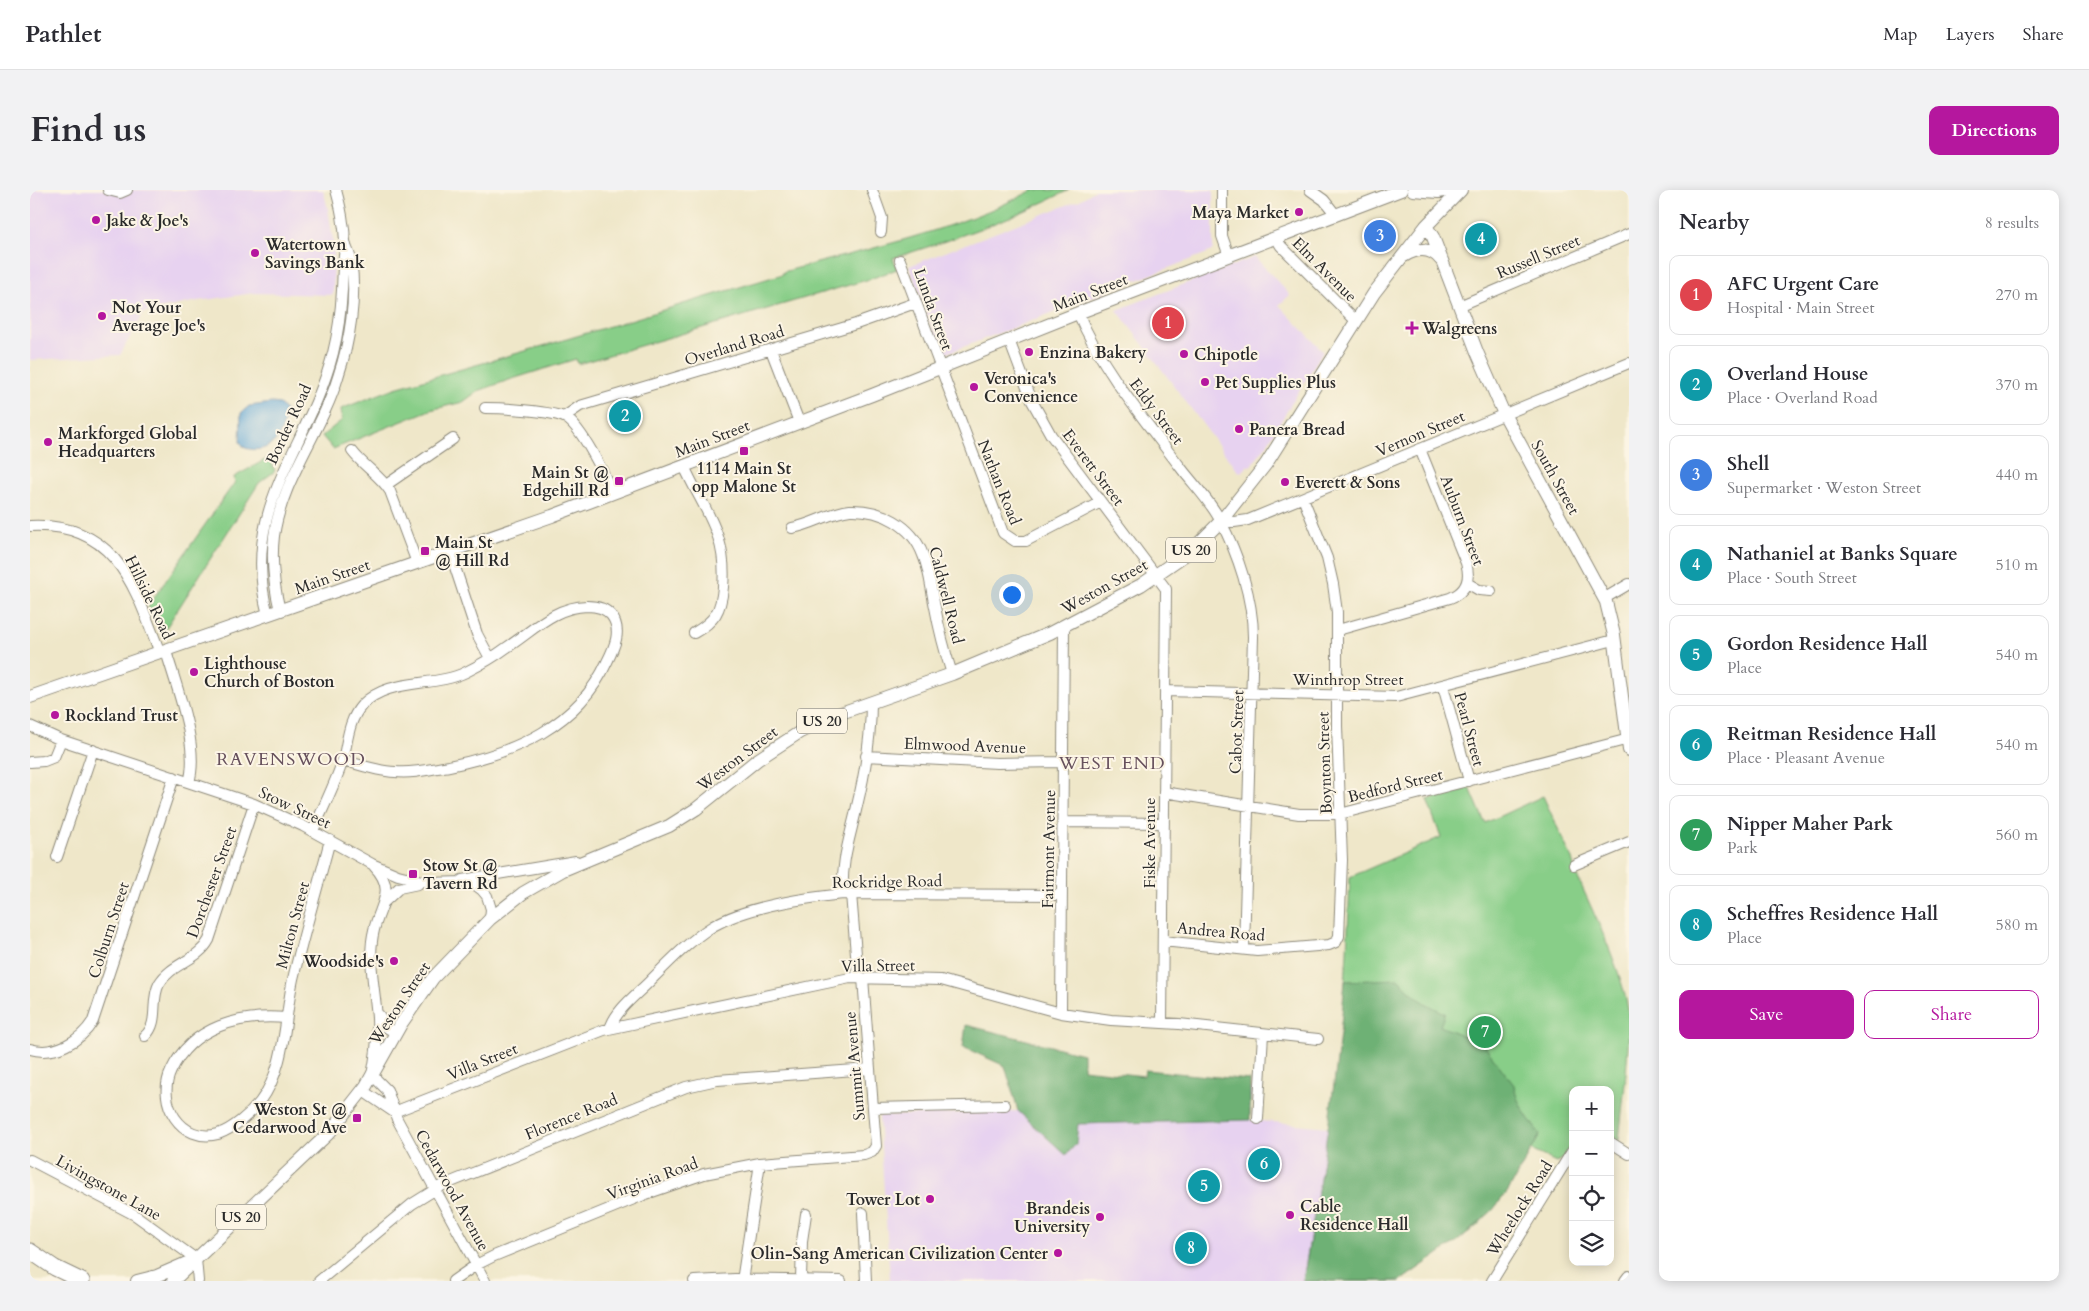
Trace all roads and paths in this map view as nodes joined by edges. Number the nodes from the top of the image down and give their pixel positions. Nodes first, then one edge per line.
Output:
1 (108, 190) edge
2 (127, 190) edge
3 (336, 190) edge
4 (872, 190) edge
5 (1222, 190) edge
6 (1310, 190) edge
7 (1399, 190) edge
8 (1413, 190) edge
9 (1447, 192) edge
10 (1336, 214) junction
11 (1426, 226) junction
12 (881, 232) dead end
13 (1629, 234) edge
14 (1276, 238) junction
15 (1229, 256) junction
16 (1400, 259) junction
17 (900, 260) dead end
18 (1443, 262) junction
19 (915, 303) junction
20 (1459, 306) junction
21 (1078, 313) junction
22 (1355, 320) junction
23 (1009, 340) junction
24 (771, 350) junction
25 (1629, 363) edge
26 (940, 368) junction
27 (485, 408) dead end
28 (1504, 414) junction
29 (564, 417) junction
30 (799, 422) junction
31 (453, 439) dead end
32 (1420, 449) junction
33 (352, 451) dead end
34 (684, 466) junction
35 (386, 485) junction
36 (612, 493) junction
37 (1302, 498) junction
38 (1101, 502) junction
39 (1221, 521) junction
40 (30, 526) edge
41 (792, 528) dead end
42 (450, 552) junction
43 (417, 563) junction
44 (1157, 576) junction
45 (1467, 583) junction
46 (1629, 584) edge
47 (1491, 591) dead end
48 (1605, 598) junction
49 (274, 613) junction
50 (1064, 626) junction
51 (1338, 630) junction
52 (694, 633) dead end
53 (1614, 640) junction
54 (163, 652) junction
55 (490, 658) junction
56 (952, 674) junction
57 (1443, 686) junction
58 (1165, 691) junction
59 (1252, 693) junction
60 (1337, 695) junction
61 (30, 697) edge
62 (871, 702) junction
63 (30, 726) edge
64 (30, 734) edge
65 (61, 740) junction
66 (1629, 743) edge
67 (93, 750) junction
68 (866, 756) junction
69 (343, 760) junction
70 (30, 762) edge
71 (1064, 762) junction
72 (174, 777) junction
73 (1469, 781) junction
74 (189, 782) junction
75 (1164, 792) junction
76 (254, 804) junction
77 (1248, 806) junction
78 (1340, 814) junction
79 (1063, 822) junction
80 (1164, 823) junction
81 (313, 831) junction
82 (330, 840) junction
83 (1629, 842) edge
84 (601, 855) junction
85 (57, 857) dead end
86 (372, 864) junction
87 (1574, 865) dead end
88 (454, 882) junction
89 (437, 883) junction
90 (847, 894) junction
91 (1062, 895) junction
92 (384, 902) junction
93 (490, 919) junction
94 (1163, 941) junction
95 (1336, 942) joint
96 (1244, 950) junction
97 (860, 978) junction
98 (376, 1004) junction
99 (1061, 1013) junction
100 (286, 1018) junction
101 (1162, 1023) junction
102 (610, 1028) junction
103 (396, 1033) junction
104 (1263, 1034) junction
105 (144, 1036) dead end
106 (1318, 1039) dead end
107 (30, 1049) edge
108 (869, 1069) junction
109 (372, 1075) junction
110 (363, 1091) junction
111 (1005, 1105) dead end
112 (874, 1108) junction
113 (394, 1112) junction
114 (1258, 1118) dead end
115 (1614, 1145) edge
116 (874, 1150) joint
117 (1629, 1154) edge
118 (1569, 1156) edge
119 (30, 1160) edge
120 (760, 1163) junction
121 (435, 1189) junction
122 (863, 1212) dead end
123 (806, 1214) dead end
124 (30, 1251) edge
125 (196, 1259) junction
126 (476, 1265) junction
127 (1629, 1276) edge
128 (742, 1280) edge
129 (801, 1280) edge
130 (82, 1281) edge
131 (137, 1281) edge
132 (174, 1281) edge
133 (198, 1281) edge
134 (318, 1281) edge
135 (453, 1281) edge
136 (485, 1281) edge
137 (694, 1281) edge
138 (841, 1281) edge
139 (866, 1281) edge
140 (1492, 1281) edge
141 (1626, 1281) edge

1 - 2 street
3 - 49 street, Border Road
4 - 12 street
5 - 15 street
6 - 10 street
7 - 10 main road, Main Street
8 - 9 main road
9 - 11 main road, Weston Street / US 20
10 - 14 main road, Main Street
11 - 16 main road, Weston Street / US 20
11 - 18 main road, South Street
13 - 20 street, Russell Street
14 - 15 main road, Main Street
14 - 22 street, Elm Avenue
15 - 21 main road, Main Street
16 - 18 main road
16 - 22 main road, Weston Street / US 20
17 - 19 street, Lunda Street
18 - 20 main road, South Street
19 - 24 street, Overland Road
19 - 26 street, Lunda Street
20 - 28 main road, South Street
21 - 23 main road, Main Street
21 - 39 street, Eddy Street
22 - 39 main road, Weston Street / US 20
23 - 26 main road, Main Street
23 - 38 street, Everett Street
24 - 29 street, Overland Road
24 - 30 street
25 - 28 street, Vernon Street
26 - 30 main road, Main Street
26 - 38 street, Nathan Road
27 - 29 street
28 - 32 street, Vernon Street
28 - 48 main road, South Street
29 - 36 street
30 - 34 main road, Main Street
31 - 35 street
32 - 37 street, Vernon Street
32 - 45 street, Auburn Street
33 - 35 street
34 - 36 main road, Main Street
34 - 52 street
35 - 43 street
36 - 42 main road, Main Street
37 - 39 street, Vernon Street
37 - 51 street, Boynton Street
38 - 44 street, Everett Street
39 - 44 main road, Weston Street / US 20
39 - 59 street, Cabot Street
40 - 54 street, Hillside Road
41 - 56 street, Caldwell Road
42 - 43 main road, Main Street
42 - 55 street
43 - 49 main road, Main Street
44 - 50 main road, Weston Street / US 20
44 - 58 street, Fiske Avenue
45 - 47 street
45 - 51 street, Auburn Street
46 - 48 street
48 - 53 main road, South Street
49 - 54 main road, Main Street
50 - 56 main road, Weston Street / US 20
50 - 71 street, Fairmont Avenue
51 - 60 street, Boynton Street
53 - 57 street, Winthrop Street
53 - 66 main road, South Street
54 - 61 main road, Main Street
54 - 74 street, Hillside Road
55 - 69 street
55 - 69 street
56 - 62 main road, Weston Street / US 20
57 - 60 street, Winthrop Street
57 - 73 street, Pearl Street
58 - 59 street, Winthrop Street
58 - 75 street, Fiske Avenue
59 - 60 street, Winthrop Street
59 - 77 street, Cabot Street
60 - 78 street, Boynton Street
62 - 68 street, Summit Avenue
62 - 84 main road, Weston Street / US 20
63 - 65 street, Stow Street
64 - 65 street, Stow Street
65 - 67 street, Stow Street
65 - 70 street
66 - 73 street, Bedford Street
67 - 72 street, Stow Street
67 - 85 street
68 - 71 street, Elmwood Avenue
68 - 90 street, Summit Avenue
69 - 81 street
71 - 79 street, Fairmont Avenue
72 - 74 street, Stow Street
72 - 107 street, Colburn Street
73 - 78 street, Bedford Street
74 - 76 street, Stow Street
75 - 77 street, Bedford Street
75 - 80 street, Fiske Avenue
76 - 81 street, Stow Street
76 - 105 street, Dorchester Street
77 - 78 street, Bedford Street
77 - 96 street, Cabot Street
78 - 95 street, Boynton Street
79 - 80 street
79 - 91 street, Fairmont Avenue
80 - 94 street, Fiske Avenue
81 - 82 street, Stow Street
82 - 86 street, Stow Street
82 - 100 street, Milton Street
83 - 87 street
84 - 88 street
84 - 93 main road, Weston Street / US 20
86 - 89 street, Stow Street
86 - 92 street
88 - 89 street, Stow Street
88 - 93 street, Stow Street
89 - 92 street
90 - 91 street, Rockridge Road
90 - 97 street, Summit Avenue
90 - 102 street, Rockridge Road
91 - 99 street, Fairmont Avenue
92 - 98 street
93 - 103 main road, Weston Street / US 20
94 - 96 street, Andrea Road
94 - 101 street, Fiske Avenue
95 - 96 street, Andrea Road
97 - 99 street, Villa Street
97 - 102 street, Villa Street
97 - 108 street, Summit Avenue
98 - 103 street
98 - 109 street
99 - 101 street, Villa Street
100 - 100 street, Milton Street
101 - 104 street, Villa Street
102 - 113 street, Villa Street
103 - 109 main road, Weston Street / US 20
104 - 106 street, Villa Street
104 - 114 street
108 - 112 street, Summit Avenue
108 - 121 street, Florence Road
109 - 110 main road, Weston Street / US 20
109 - 113 street, Cedarwood Avenue
110 - 113 street, Cedarwood Avenue
110 - 125 main road, Weston Street / US 20
111 - 112 street
112 - 116 street, Summit Avenue
113 - 121 street, Cedarwood Avenue
115 - 117 street
116 - 120 street, Virginia Road
118 - 140 street, Wheelock Road
119 - 125 street, Livingstone Lane
120 - 126 street, Virginia Road
120 - 128 street
121 - 126 street, Cedarwood Avenue
121 - 134 street, Florence Road
122 - 139 street
123 - 129 street
124 - 130 highway
125 - 131 main road, Weston Street / US 20
125 - 132 main road, Weston Street / US 20
125 - 133 street
126 - 135 street, Virginia Road
126 - 136 street, Cedarwood Avenue
127 - 141 main road
128 - 129 street
128 - 137 street
129 - 138 street

